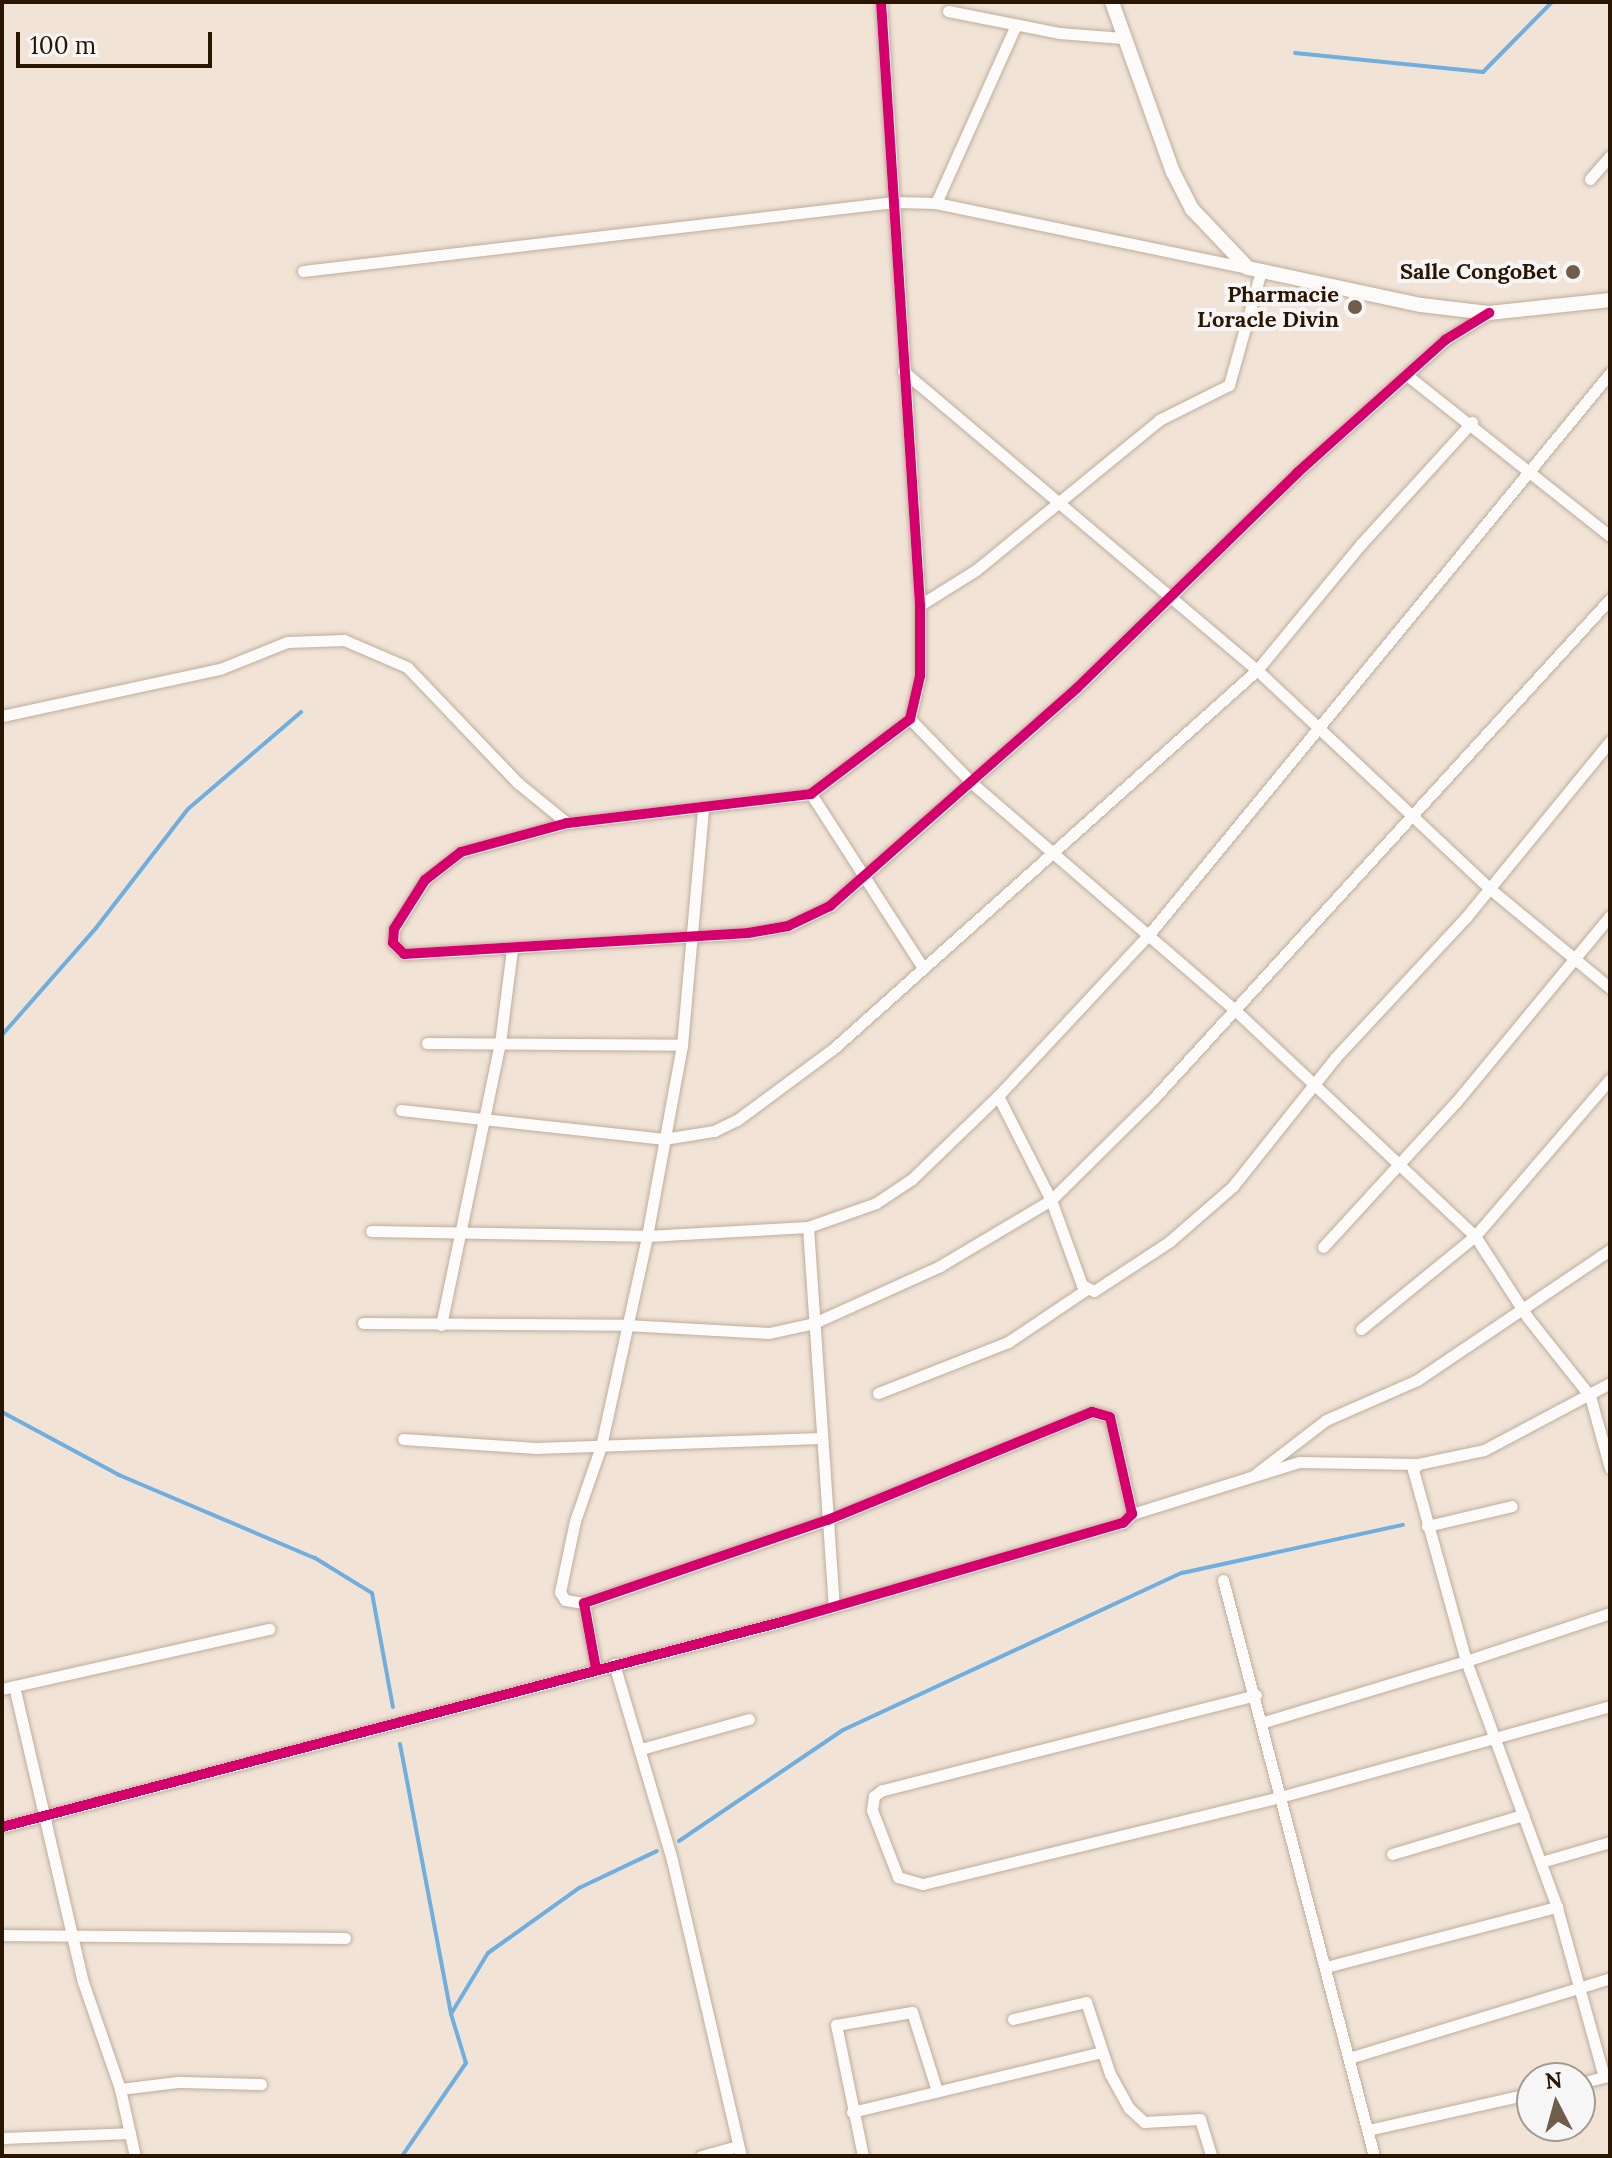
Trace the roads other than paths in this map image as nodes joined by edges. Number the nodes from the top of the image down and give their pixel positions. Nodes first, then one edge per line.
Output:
1 (881, 2) edge
2 (1112, 2) edge
3 (948, 11) dead end
4 (1016, 25) junction
5 (1123, 38) junction
6 (1610, 156) edge
7 (1590, 179) dead end
8 (894, 202) junction
9 (936, 203) junction
10 (1254, 269) junction
11 (303, 271) dead end
12 (1610, 300) edge
13 (1489, 313) junction
14 (903, 371) junction
15 (1610, 373) edge
16 (1408, 376) junction
17 (1472, 422) junction
18 (1534, 471) junction
19 (1056, 504) junction
20 (1610, 536) edge
21 (1172, 599) junction
22 (1610, 599) edge
23 (920, 605) junction
24 (1257, 670) junction
25 (2, 716) edge
26 (910, 719) junction
27 (1321, 728) junction
28 (1610, 741) edge
29 (973, 784) junction
30 (811, 794) junction
31 (703, 809) junction
32 (1413, 816) junction
33 (567, 823) junction
34 (1052, 852) junction
35 (868, 877) junction
36 (1489, 888) junction
37 (1610, 916) edge
38 (1150, 933) junction
39 (695, 937) junction
40 (512, 949) junction
41 (1575, 959) junction
42 (923, 968) junction
43 (1610, 988) edge
44 (1235, 1010) junction
45 (427, 1043) dead end
46 (500, 1043) junction
47 (682, 1045) junction
48 (1610, 1079) edge
49 (1313, 1086) junction
50 (998, 1096) junction
51 (401, 1110) dead end
52 (483, 1118) junction
53 (664, 1139) junction
54 (1399, 1161) junction
55 (1051, 1200) junction
56 (808, 1227) junction
57 (371, 1231) dead end
58 (458, 1234) junction
59 (647, 1236) junction
60 (1475, 1236) junction
61 (1323, 1247) dead end
62 (1610, 1250) edge
63 (1087, 1289) junction
64 (1524, 1312) junction
65 (363, 1323) dead end
66 (814, 1323) junction
67 (441, 1325) junction
68 (626, 1325) junction
69 (1361, 1329) dead end
70 (1610, 1383) edge
71 (878, 1393) dead end
72 (1590, 1396) junction
73 (820, 1438) junction
74 (403, 1439) dead end
75 (601, 1446) junction
76 (1418, 1464) junction
77 (1610, 1468) edge
78 (1253, 1476) junction
79 (1512, 1506) dead end
80 (1132, 1514) junction
81 (827, 1520) junction
82 (1427, 1526) junction
83 (1223, 1580) dead end
84 (584, 1603) junction
85 (834, 1605) junction
86 (1610, 1613) edge
87 (269, 1629) dead end
88 (1466, 1661) junction
89 (614, 1664) junction
90 (596, 1669) junction
91 (8, 1688) edge
92 (1256, 1695) junction
93 (1610, 1706) edge
94 (749, 1719) dead end
95 (1264, 1722) junction
96 (1495, 1738) junction
97 (641, 1749) junction
98 (1280, 1797) junction
99 (45, 1814) junction
100 (1523, 1815) junction
101 (2, 1827) edge
102 (1610, 1842) edge
103 (1392, 1854) dead end
104 (1541, 1862) junction
105 (1557, 1907) junction
106 (2, 1935) edge
107 (75, 1937) junction
108 (345, 1938) dead end
109 (1326, 1967) junction
110 (1610, 1978) edge
111 (1582, 1987) junction
112 (1013, 2019) dead end
113 (1102, 2052) junction
114 (1349, 2058) junction
115 (1607, 2076) edge
116 (261, 2084) dead end
117 (120, 2089) junction
118 (937, 2091) junction
119 (1516, 2097) edge
120 (852, 2112) junction
121 (1368, 2130) junction
122 (130, 2133) junction
123 (2, 2138) edge
124 (739, 2151) edge
125 (135, 2156) edge
126 (701, 2156) edge
127 (863, 2156) edge
128 (1211, 2156) edge
129 (1374, 2156) edge

1 - 8 street
2 - 5 street
3 - 4 street
4 - 5 street
4 - 9 street
5 - 10 street
6 - 7 street
8 - 9 street
8 - 11 street
8 - 14 street
9 - 10 street
10 - 13 street
10 - 19 street
12 - 13 street
13 - 16 street
14 - 19 street
14 - 23 street
15 - 18 street
16 - 17 street
16 - 21 street
17 - 18 street
17 - 24 street
18 - 20 street
18 - 27 street
19 - 21 street
19 - 23 street
21 - 24 street
21 - 29 street
22 - 32 street
23 - 26 street
24 - 27 street
24 - 34 street
25 - 33 street
26 - 29 street
26 - 30 street
27 - 32 street
27 - 38 street
28 - 36 street
29 - 34 street
29 - 35 street
30 - 31 street
30 - 35 street
31 - 33 street
31 - 39 street
32 - 36 street
32 - 44 street
33 - 40 street
34 - 38 street
34 - 42 street
35 - 39 street
35 - 42 street
36 - 41 street
36 - 49 street
37 - 41 street
38 - 44 street
38 - 50 street
39 - 40 street
39 - 47 street
40 - 46 street
41 - 43 street
41 - 54 street
42 - 53 street
44 - 49 street
44 - 55 street
45 - 46 street
46 - 47 street
46 - 52 street
47 - 53 street
48 - 60 street
49 - 54 street
49 - 63 street
50 - 55 street
50 - 56 street
51 - 52 street
52 - 53 street
52 - 58 street
53 - 59 street
54 - 60 street
54 - 61 street
55 - 63 street
55 - 66 street
56 - 59 street
56 - 66 street
57 - 58 street
58 - 59 street
58 - 67 street
59 - 68 street
60 - 64 street
60 - 69 street
62 - 64 street
63 - 71 street
64 - 72 street
64 - 78 street
65 - 67 street
66 - 68 street
66 - 73 street
67 - 68 street
68 - 75 street
70 - 72 street
72 - 76 street
72 - 77 street
73 - 75 street
73 - 81 street
74 - 75 street
75 - 84 street
76 - 78 street
76 - 82 street
78 - 80 street
79 - 82 street
80 - 81 street
80 - 85 street
81 - 84 street
81 - 85 street
82 - 88 street
83 - 92 street
84 - 90 street
85 - 89 street
86 - 88 street
87 - 91 street
88 - 95 street
88 - 96 street
89 - 90 street
89 - 97 street
90 - 99 street
91 - 99 street
92 - 95 street
92 - 98 street
93 - 96 street
94 - 97 street
95 - 98 street
96 - 98 street
96 - 100 street
97 - 124 street
98 - 109 street
99 - 101 street
99 - 107 street
100 - 103 street
100 - 104 street
102 - 104 street
104 - 105 street
105 - 109 street
105 - 111 street
106 - 107 street
107 - 108 street
107 - 117 street
109 - 114 street
110 - 111 street
111 - 114 street
111 - 115 street
112 - 113 street
113 - 118 street
113 - 128 street
114 - 121 street
116 - 117 street
117 - 122 street
118 - 120 street
118 - 120 street
119 - 121 street
120 - 127 street
121 - 129 street
122 - 123 street
122 - 125 street
124 - 126 street

